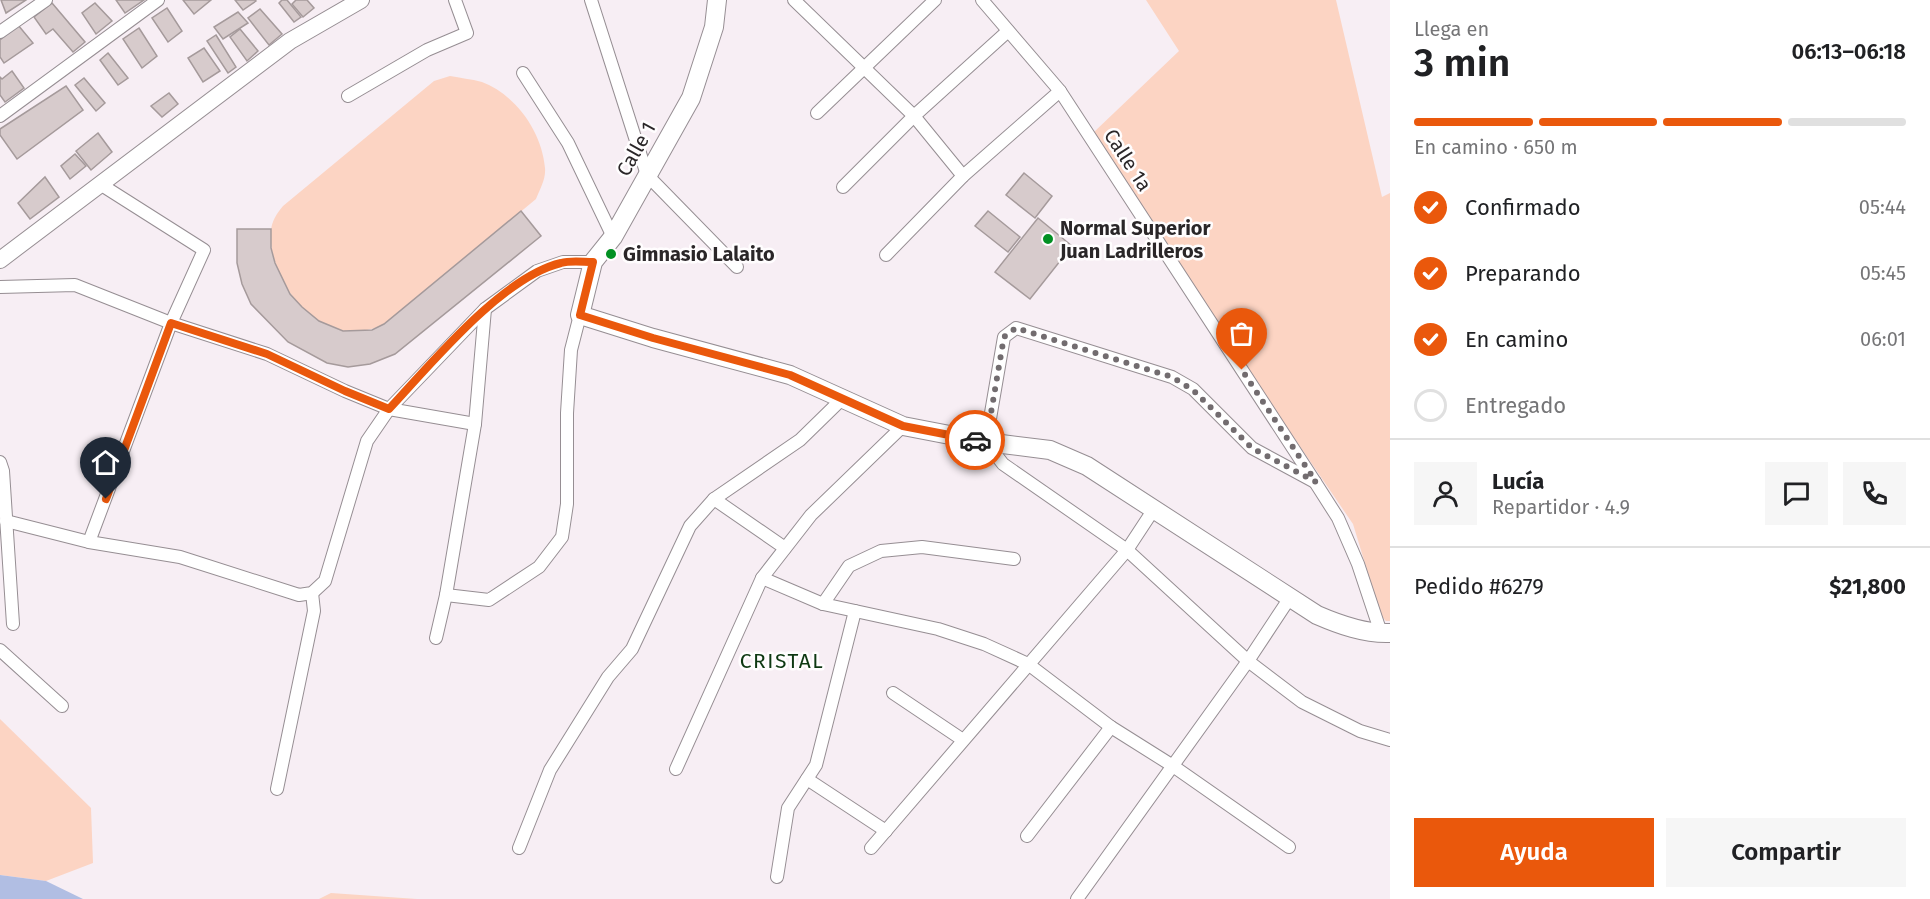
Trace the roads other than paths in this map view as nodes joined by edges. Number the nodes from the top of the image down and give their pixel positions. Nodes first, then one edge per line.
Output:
1 (46, 0) edge
2 (158, 0) edge
3 (361, 0) edge
4 (455, 0) edge
5 (591, 0) edge
6 (717, 0) edge
7 (794, 0) edge
8 (935, 0) edge
9 (982, 0) edge
10 (1008, 31) junction
11 (0, 32) edge
12 (863, 68) junction
13 (523, 74) dead end
14 (1060, 91) junction
15 (348, 96) dead end
16 (817, 113) dead end
17 (0, 116) edge
18 (914, 116) junction
19 (647, 175) junction
20 (963, 176) junction
21 (100, 184) junction
22 (843, 187) dead end
23 (612, 237) junction
24 (886, 255) dead end
25 (0, 260) edge
26 (593, 262) junction
27 (737, 267) dead end
28 (0, 287) edge
29 (485, 309) junction
30 (580, 315) junction
31 (171, 323) junction
32 (843, 398) junction
33 (389, 409) junction
34 (475, 424) junction
35 (903, 426) junction
36 (986, 442) junction
37 (0, 462) edge
38 (1316, 482) junction
39 (714, 499) junction
40 (1155, 509) junction
41 (6, 521) junction
42 (89, 542) junction
43 (785, 548) junction
44 (1127, 550) junction
45 (1014, 559) dead end
46 (762, 578) junction
47 (312, 593) junction
48 (446, 595) junction
49 (1289, 599) junction
50 (823, 604) junction
51 (855, 611) junction
52 (13, 624) dead end
53 (1386, 633) edge
54 (436, 638) dead end
55 (0, 650) edge
56 (1248, 661) junction
57 (1028, 664) junction
58 (893, 693) dead end
59 (62, 706) dead end
60 (1111, 727) junction
61 (963, 740) junction
62 (1390, 740) edge
63 (1173, 766) junction
64 (676, 769) dead end
65 (807, 779) junction
66 (277, 789) dead end
67 (886, 831) junction
68 (1027, 836) dead end
69 (519, 848) dead end
70 (871, 848) dead end
71 (1290, 848) dead end
72 (777, 877) dead end
73 (1077, 899) edge

1 - 11 street
2 - 17 street
3 - 21 street
4 - 15 street
5 - 19 street
6 - 19 main road, Calle 1
7 - 12 street
8 - 12 street
9 - 10 street, Calle 1a
10 - 14 street, Calle 1a
10 - 18 street
12 - 16 street
12 - 18 street
13 - 23 street
14 - 20 street
14 - 38 street, Calle 1a
18 - 20 street
18 - 22 street
19 - 23 main road, Calle 1
19 - 27 street
20 - 24 street
21 - 25 street
21 - 31 street
23 - 26 main road, Calle 1
26 - 29 street
26 - 30 main road, Calle 1
28 - 31 street
29 - 33 street
29 - 34 street
30 - 32 main road
30 - 48 street
31 - 33 street
31 - 42 street
32 - 35 main road
32 - 39 street
33 - 34 street
33 - 47 street
34 - 48 street
35 - 36 main road
35 - 43 street
36 - 38 street
36 - 40 main road
36 - 44 street
37 - 41 street
38 - 53 street, Calle 1a
39 - 43 street
39 - 69 street
40 - 44 street
40 - 49 main road
41 - 42 street
41 - 52 street
42 - 47 street
43 - 46 street
44 - 56 street
44 - 57 street
45 - 50 street
46 - 50 street
46 - 64 street
47 - 66 street
48 - 54 street
49 - 53 main road
49 - 56 street
50 - 51 street
51 - 57 street
51 - 65 street
55 - 59 street
56 - 62 street
56 - 63 street
57 - 60 street
57 - 61 street
58 - 61 street
60 - 63 street
60 - 68 street
61 - 67 street
63 - 71 street
63 - 73 street
65 - 67 street
65 - 72 street
67 - 70 street

